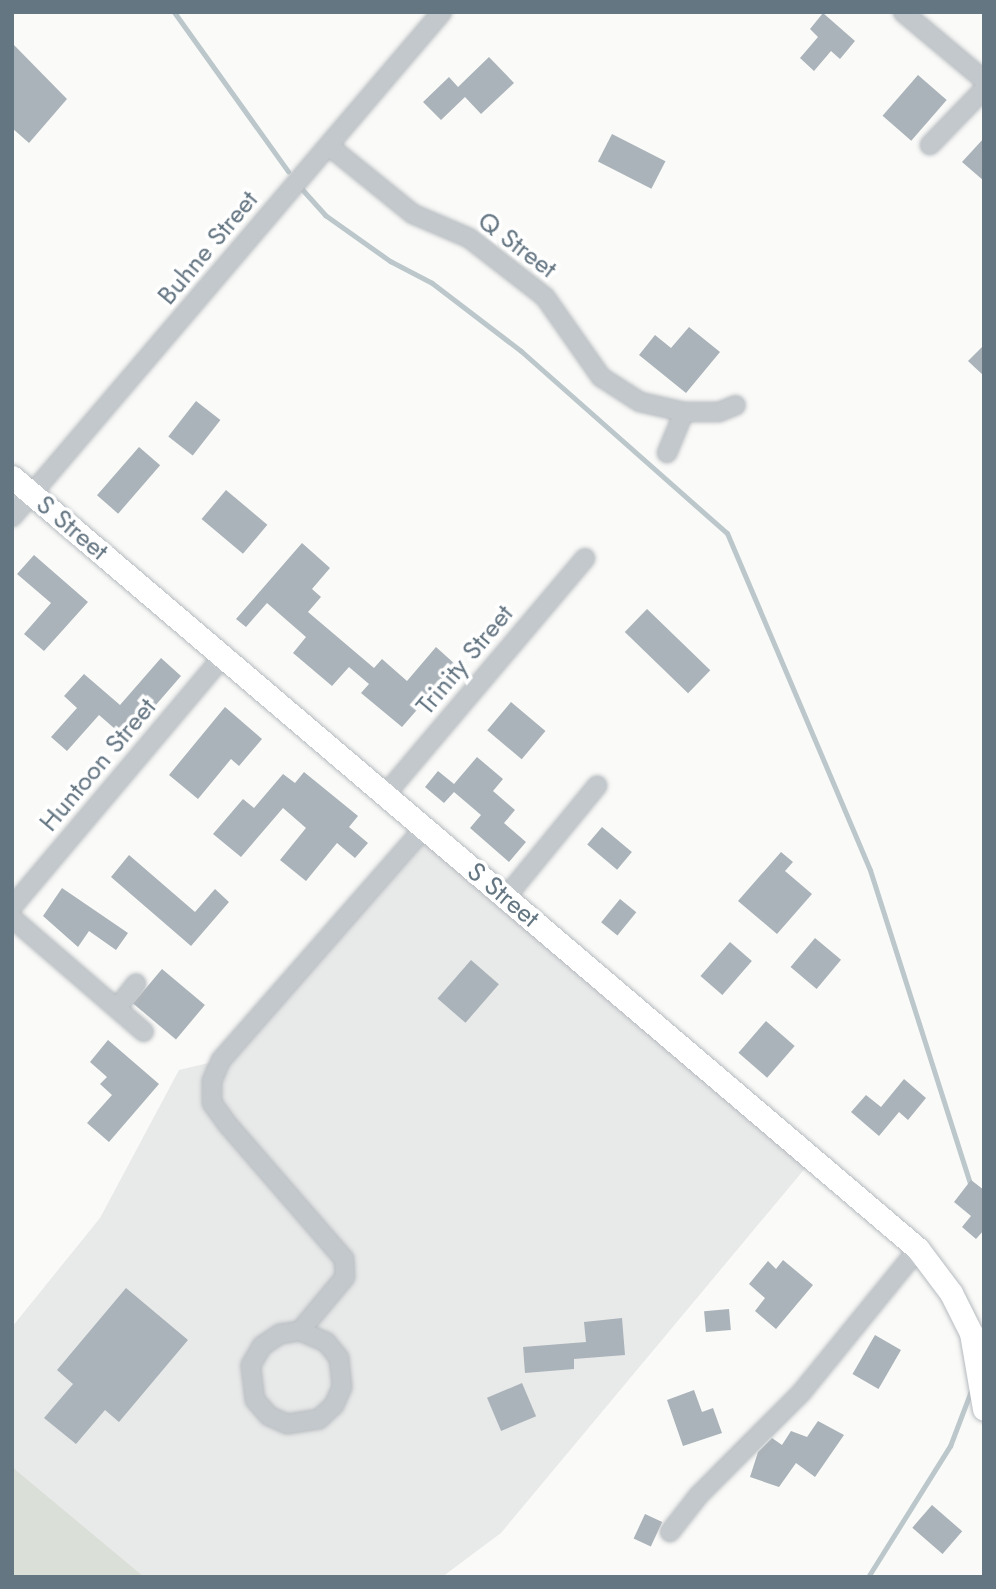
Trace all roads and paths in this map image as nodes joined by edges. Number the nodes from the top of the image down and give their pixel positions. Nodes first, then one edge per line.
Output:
1 (442, 12) edge
2 (904, 12) edge
3 (984, 80) edge
4 (984, 89) edge
5 (930, 145) dead end
6 (329, 146) junction
7 (736, 405) dead end
8 (684, 412) junction
9 (667, 453) dead end
10 (12, 477) edge
11 (33, 495) junction
12 (12, 517) edge
13 (585, 558) dead end
14 (223, 656) junction
15 (597, 786) dead end
16 (385, 795) junction
17 (424, 828) junction
18 (506, 897) junction
19 (12, 907) edge
20 (12, 918) edge
21 (136, 984) dead end
22 (117, 1008) junction
23 (145, 1032) dead end
24 (918, 1249) junction
25 (977, 1330) edge
26 (300, 1331) junction
27 (984, 1409) edge
28 (670, 1532) dead end

1 - 6 street, Buhne Street
2 - 3 street
4 - 5 street
6 - 8 street, Q Street
6 - 11 street, Buhne Street
7 - 8 street, Q Street
8 - 9 street
10 - 11 main road, S Street
11 - 12 street, Buhne Street
11 - 14 main road, S Street
13 - 16 street, Trinity Street
14 - 16 main road, S Street
14 - 19 street, Huntoon Street
15 - 18 street
16 - 17 main road, S Street
17 - 18 main road, S Street
17 - 26 street
18 - 24 main road, S Street
20 - 22 street
21 - 22 street
22 - 23 street
24 - 25 main road, S Street
24 - 28 street
25 - 27 main road, S Street
26 - 26 street

